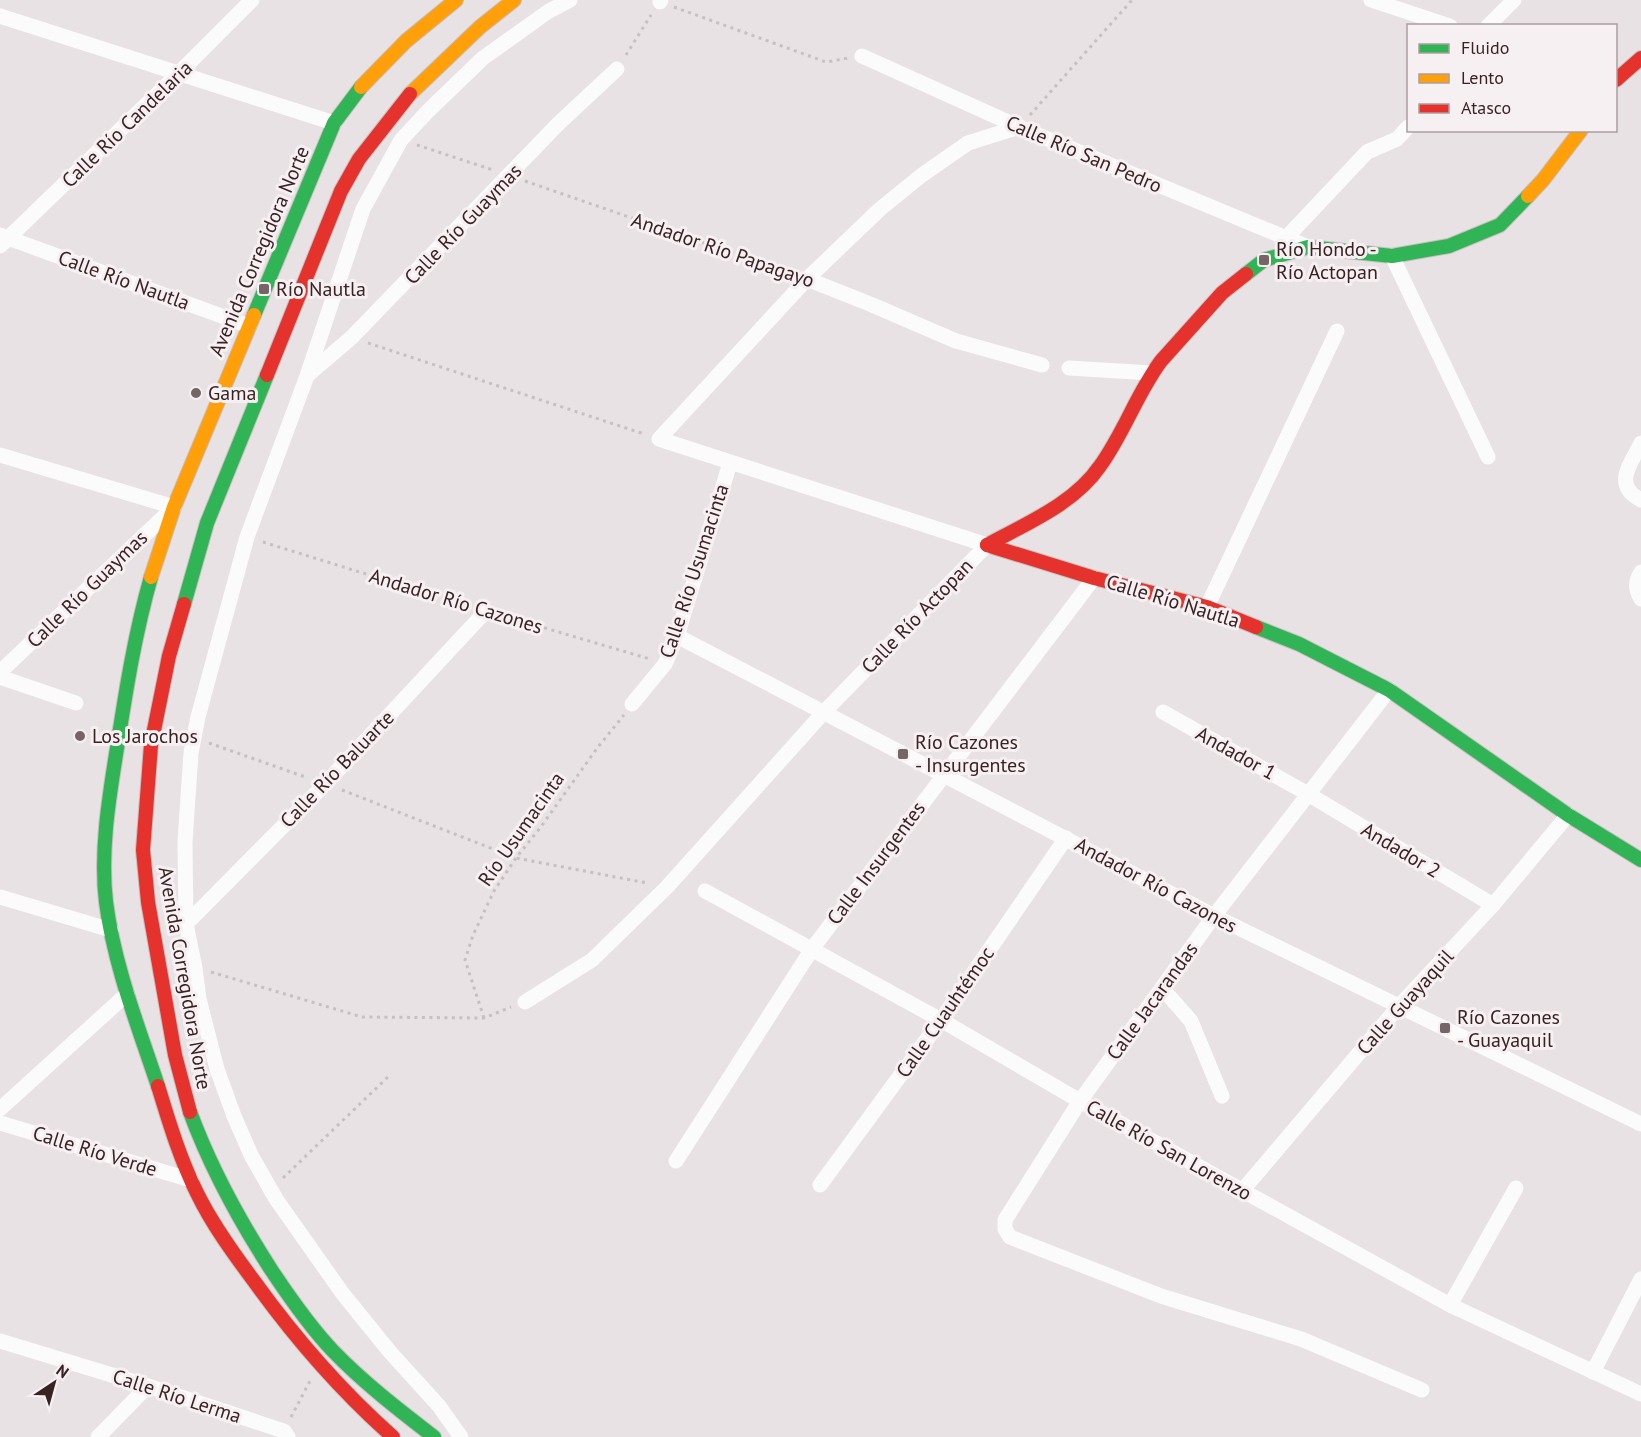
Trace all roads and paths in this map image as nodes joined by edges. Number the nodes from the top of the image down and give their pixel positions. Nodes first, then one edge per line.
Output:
1 (252, 0) edge
2 (456, 0) edge
3 (514, 0) edge
4 (570, 0) edge
5 (1132, 0) edge
6 (1371, 0) edge
7 (1514, 0) edge
8 (661, 1) edge
9 (546, 6) edge
10 (0, 16) edge
11 (1444, 24) edge
12 (1490, 24) edge
13 (457, 48) junction
14 (862, 56) joint
15 (483, 58) junction
16 (1641, 58) edge
17 (616, 69) joint
18 (180, 72) junction
19 (1617, 79) edge
20 (334, 123) junction
21 (1019, 127) junction
22 (1407, 128) edge
23 (1579, 132) edge
24 (401, 140) junction
25 (510, 176) junction
26 (1286, 238) junction
27 (3, 239) edge
28 (1308, 246) junction
29 (1392, 256) junction
30 (807, 279) junction
31 (249, 326) junction
32 (1337, 331) dead end
33 (352, 338) junction
34 (1042, 365) dead end
35 (1070, 368) dead end
36 (1152, 373) junction
37 (307, 376) junction
38 (659, 439) junction
39 (1641, 443) edge
40 (0, 455) edge
41 (1488, 457) dead end
42 (730, 463) junction
43 (1641, 500) edge
44 (174, 507) junction
45 (247, 537) junction
46 (987, 545) junction
47 (1641, 572) edge
48 (1094, 578) junction
49 (1639, 595) edge
50 (1207, 608) junction
51 (486, 611) junction
52 (677, 636) junction
53 (665, 664) junction
54 (0, 672) edge
55 (0, 677) edge
56 (1389, 690) junction
57 (76, 703) dead end
58 (632, 705) joint
59 (824, 712) junction
60 (1163, 712) dead end
61 (193, 738) junction
62 (942, 775) junction
63 (325, 783) junction
64 (1308, 794) junction
65 (1568, 815) junction
66 (1066, 838) junction
67 (516, 858) junction
68 (1641, 861) edge
69 (667, 887) junction
70 (705, 891) dead end
71 (0, 897) edge
72 (1493, 905) junction
73 (1214, 916) junction
74 (186, 924) junction
75 (111, 930) junction
76 (812, 949) junction
77 (195, 968) junction
78 (1161, 988) junction
79 (127, 994) junction
80 (525, 1002) joint
81 (1399, 1006) junction
82 (484, 1018) junction
83 (941, 1020) junction
84 (391, 1074) dead end
85 (1222, 1096) dead end
86 (1080, 1101) junction
87 (0, 1109) edge
88 (0, 1123) edge
89 (1641, 1124) edge
90 (676, 1161) dead end
91 (191, 1180) junction
92 (820, 1185) dead end
93 (1516, 1188) dead end
94 (271, 1190) junction
95 (1242, 1191) junction
96 (1641, 1279) edge
97 (1450, 1305) junction
98 (0, 1341) edge
99 (319, 1363) junction
100 (1593, 1372) junction
101 (147, 1386) junction
102 (1422, 1390) dead end
103 (1641, 1394) edge
104 (286, 1434) edge
105 (98, 1437) edge
106 (393, 1437) edge
107 (434, 1437) edge
108 (461, 1437) edge

1 - 18 street, Calle Río Candelaria
2 - 20 main road, Avenida Corregidora Norte
3 - 13 main road, Avenida Corregidora Norte
4 - 9 street
5 - 21 path
6 - 11 street
7 - 12 street
8 - 14 path
8 - 17 path
9 - 15 street
10 - 18 street
13 - 15 street
13 - 107 main road, Avenida Corregidora Norte
14 - 21 street, Calle Río San Pedro
15 - 24 street
16 - 19 main road
17 - 25 street, Calle Río Guaymas
18 - 20 street
18 - 27 street, Calle Río Candelaria
20 - 31 main road, Avenida Corregidora Norte
21 - 26 street, Calle Río San Pedro
21 - 30 street
22 - 26 street
23 - 29 main road
24 - 25 path, Andador Río Papagayo
24 - 37 street
25 - 30 path, Andador Río Papagayo
25 - 33 street, Calle Río Guaymas
26 - 28 street, Calle Río San Pedro
27 - 31 street, Calle Río Nautla
28 - 29 main road
28 - 36 main road, Calle Río Actopan
29 - 41 street
30 - 34 street, Andador Río Papagayo
30 - 38 street
31 - 44 main road, Avenida Corregidora Norte
32 - 50 street
33 - 37 street, Calle Río Guaymas
33 - 38 path
35 - 36 street
36 - 46 main road, Calle Río Actopan
37 - 45 street
38 - 42 street, Calle Río Nautla
39 - 43 street
40 - 44 street
42 - 46 street, Calle Río Nautla
42 - 52 street, Calle Río Usumacinta
44 - 54 street, Calle Río Guaymas
44 - 75 main road, Avenida Corregidora Norte
45 - 51 path, Andador Río Cazones
45 - 61 street
46 - 48 main road, Calle Río Nautla
46 - 59 street, Calle Río Actopan
47 - 49 street
48 - 50 main road, Calle Río Nautla
48 - 62 street, Calle Insurgentes
50 - 56 main road, Calle Río Nautla
51 - 53 path, Andador Río Cazones
51 - 63 street, Calle Río Baluarte
52 - 53 street, Calle Río Usumacinta
52 - 59 street, Andador Río Cazones
53 - 58 street, Calle Río Usumacinta
55 - 57 street
56 - 64 street, Calle Jacarandas
56 - 65 main road, Calle Río Nautla
58 - 67 path, Río Usumacinta
59 - 62 street, Andador Río Cazones
59 - 69 street, Calle Río Actopan
60 - 64 street, Andador 1
61 - 63 path
61 - 74 street
62 - 66 street, Andador Río Cazones
62 - 76 street, Calle Insurgentes
63 - 67 path
63 - 74 street, Calle Río Baluarte
64 - 72 street, Andador 2
64 - 73 street, Calle Jacarandas
65 - 68 main road, Calle Río Nautla
65 - 72 street, Calle Guayaquil
66 - 73 street, Andador Río Cazones
66 - 83 street, Calle Cuauhtémoc
67 - 69 path
67 - 82 path, Río Usumacinta
69 - 80 street, Calle Río Actopan
70 - 76 street, Calle Río San Lorenzo
71 - 75 street
72 - 81 street, Calle Guayaquil
73 - 78 street, Calle Jacarandas
73 - 81 street, Andador Río Cazones
74 - 77 street
75 - 79 main road, Avenida Corregidora Norte
76 - 83 street, Calle Río San Lorenzo
76 - 90 street, Calle Insurgentes
77 - 82 path
77 - 94 street
78 - 85 street
78 - 86 street, Calle Jacarandas
79 - 87 street
79 - 91 main road, Avenida Corregidora Norte
80 - 82 path
81 - 89 street, Andador Río Cazones
81 - 95 street, Calle Guayaquil
83 - 86 street, Calle Río San Lorenzo
83 - 92 street, Calle Cuauhtémoc
84 - 94 path
86 - 95 street, Calle Río San Lorenzo
86 - 102 street, Calle Jacarandas
88 - 91 street, Calle Río Verde
91 - 99 main road, Avenida Corregidora Norte
93 - 97 street
94 - 108 street
95 - 97 street, Calle Río San Lorenzo
96 - 100 street
97 - 100 street, Calle Río San Lorenzo
98 - 101 street, Calle Río Lerma
99 - 104 path
99 - 106 main road, Avenida Corregidora Norte
100 - 103 street, Calle Río San Lorenzo
101 - 104 street, Calle Río Lerma
101 - 105 street

